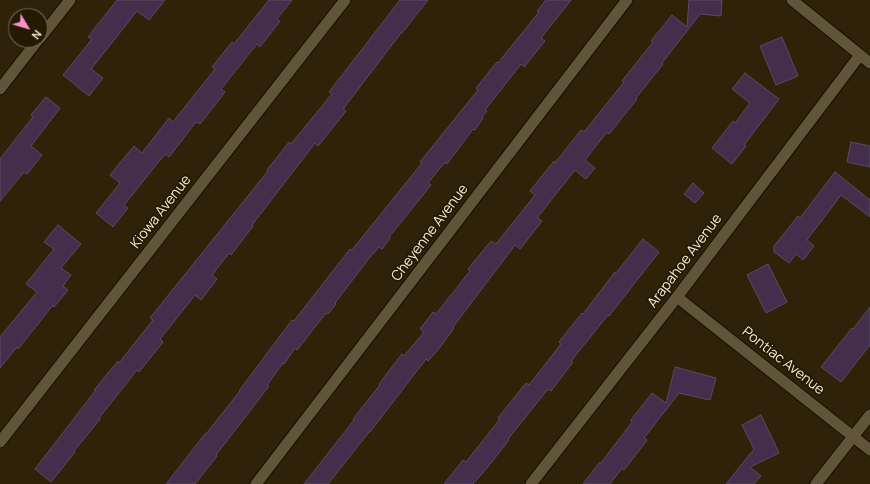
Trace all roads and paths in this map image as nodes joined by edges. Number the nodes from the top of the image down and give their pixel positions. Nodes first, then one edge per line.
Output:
1 (70, 0) edge
2 (345, 0) edge
3 (627, 0) edge
4 (792, 0) edge
5 (48, 28) edge
6 (32, 48) edge
7 (860, 56) junction
8 (870, 63) edge
9 (0, 89) edge
10 (677, 297) junction
11 (870, 416) edge
12 (853, 436) junction
13 (0, 442) edge
14 (870, 450) edge
15 (256, 484) edge
16 (531, 484) edge
17 (816, 484) edge

1 - 5 street
2 - 13 street, Kiowa Avenue
3 - 15 street, Cheyenne Avenue
4 - 7 street
6 - 9 street
7 - 8 street
7 - 10 street, Arapahoe Avenue
10 - 12 street, Pontiac Avenue
10 - 16 street, Arapahoe Avenue
11 - 12 street
12 - 14 street, Pontiac Avenue
12 - 17 street

